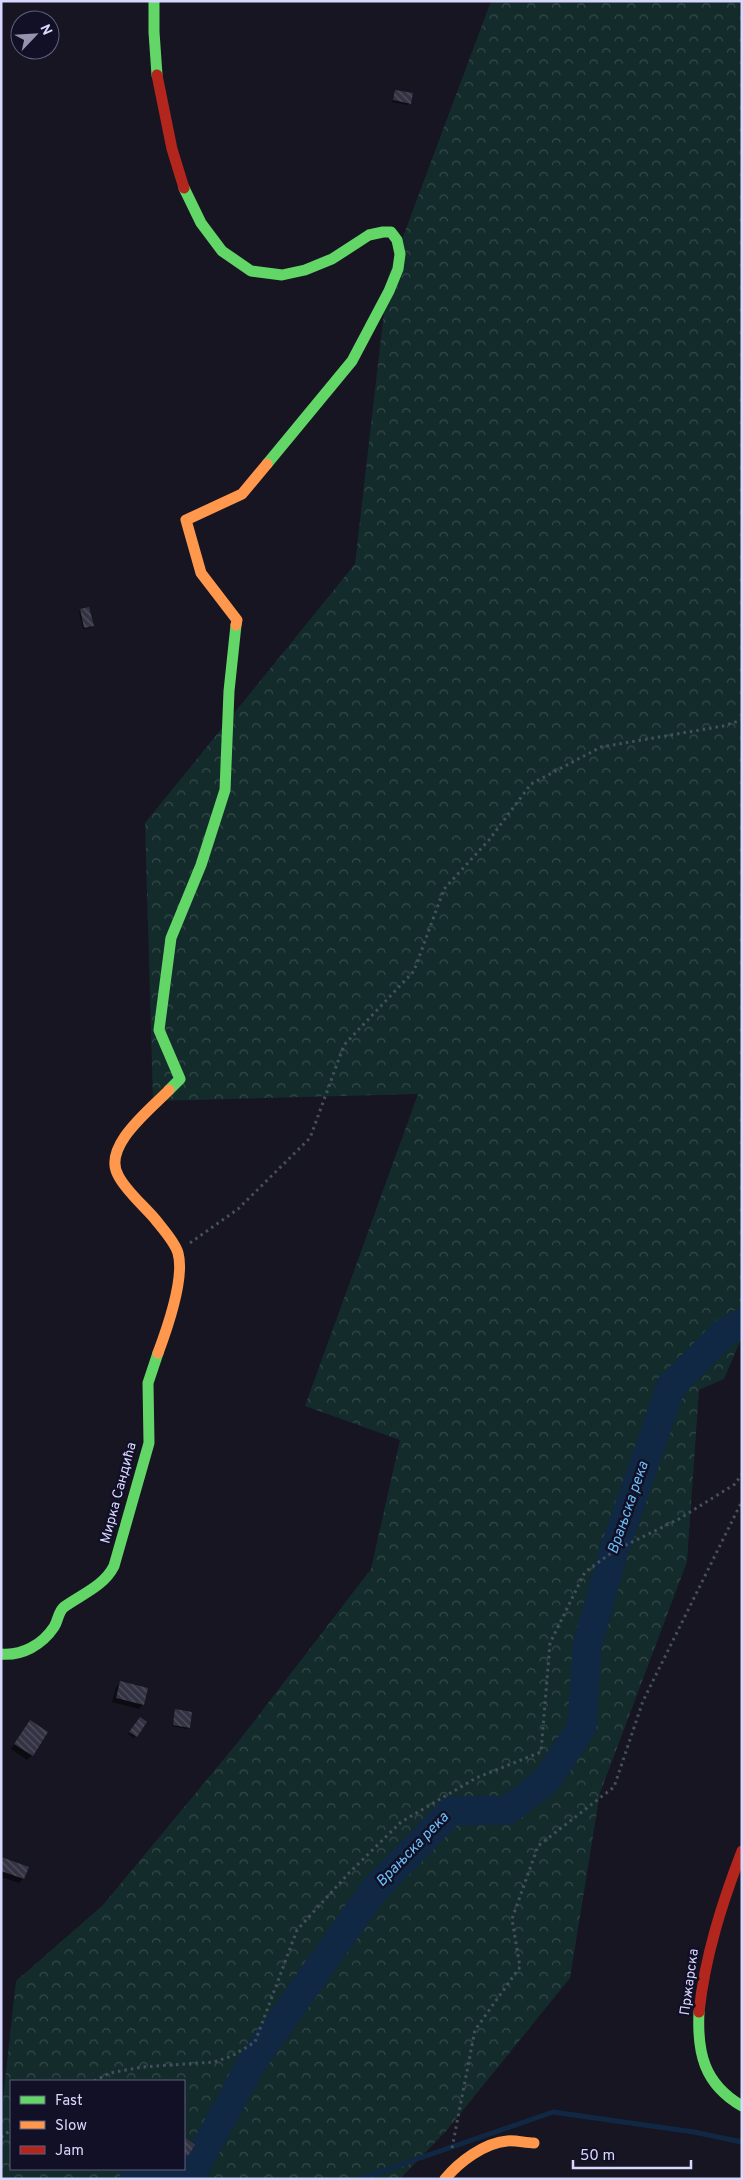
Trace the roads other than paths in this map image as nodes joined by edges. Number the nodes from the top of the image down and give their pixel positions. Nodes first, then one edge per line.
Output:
1 (154, 1) edge
2 (1, 1654) edge
3 (742, 1851) edge
4 (742, 2106) edge
5 (534, 2143) dead end
6 (446, 2177) edge

1 - 2 street, Мирка Сандића
3 - 4 street, Пржарска
5 - 6 street

